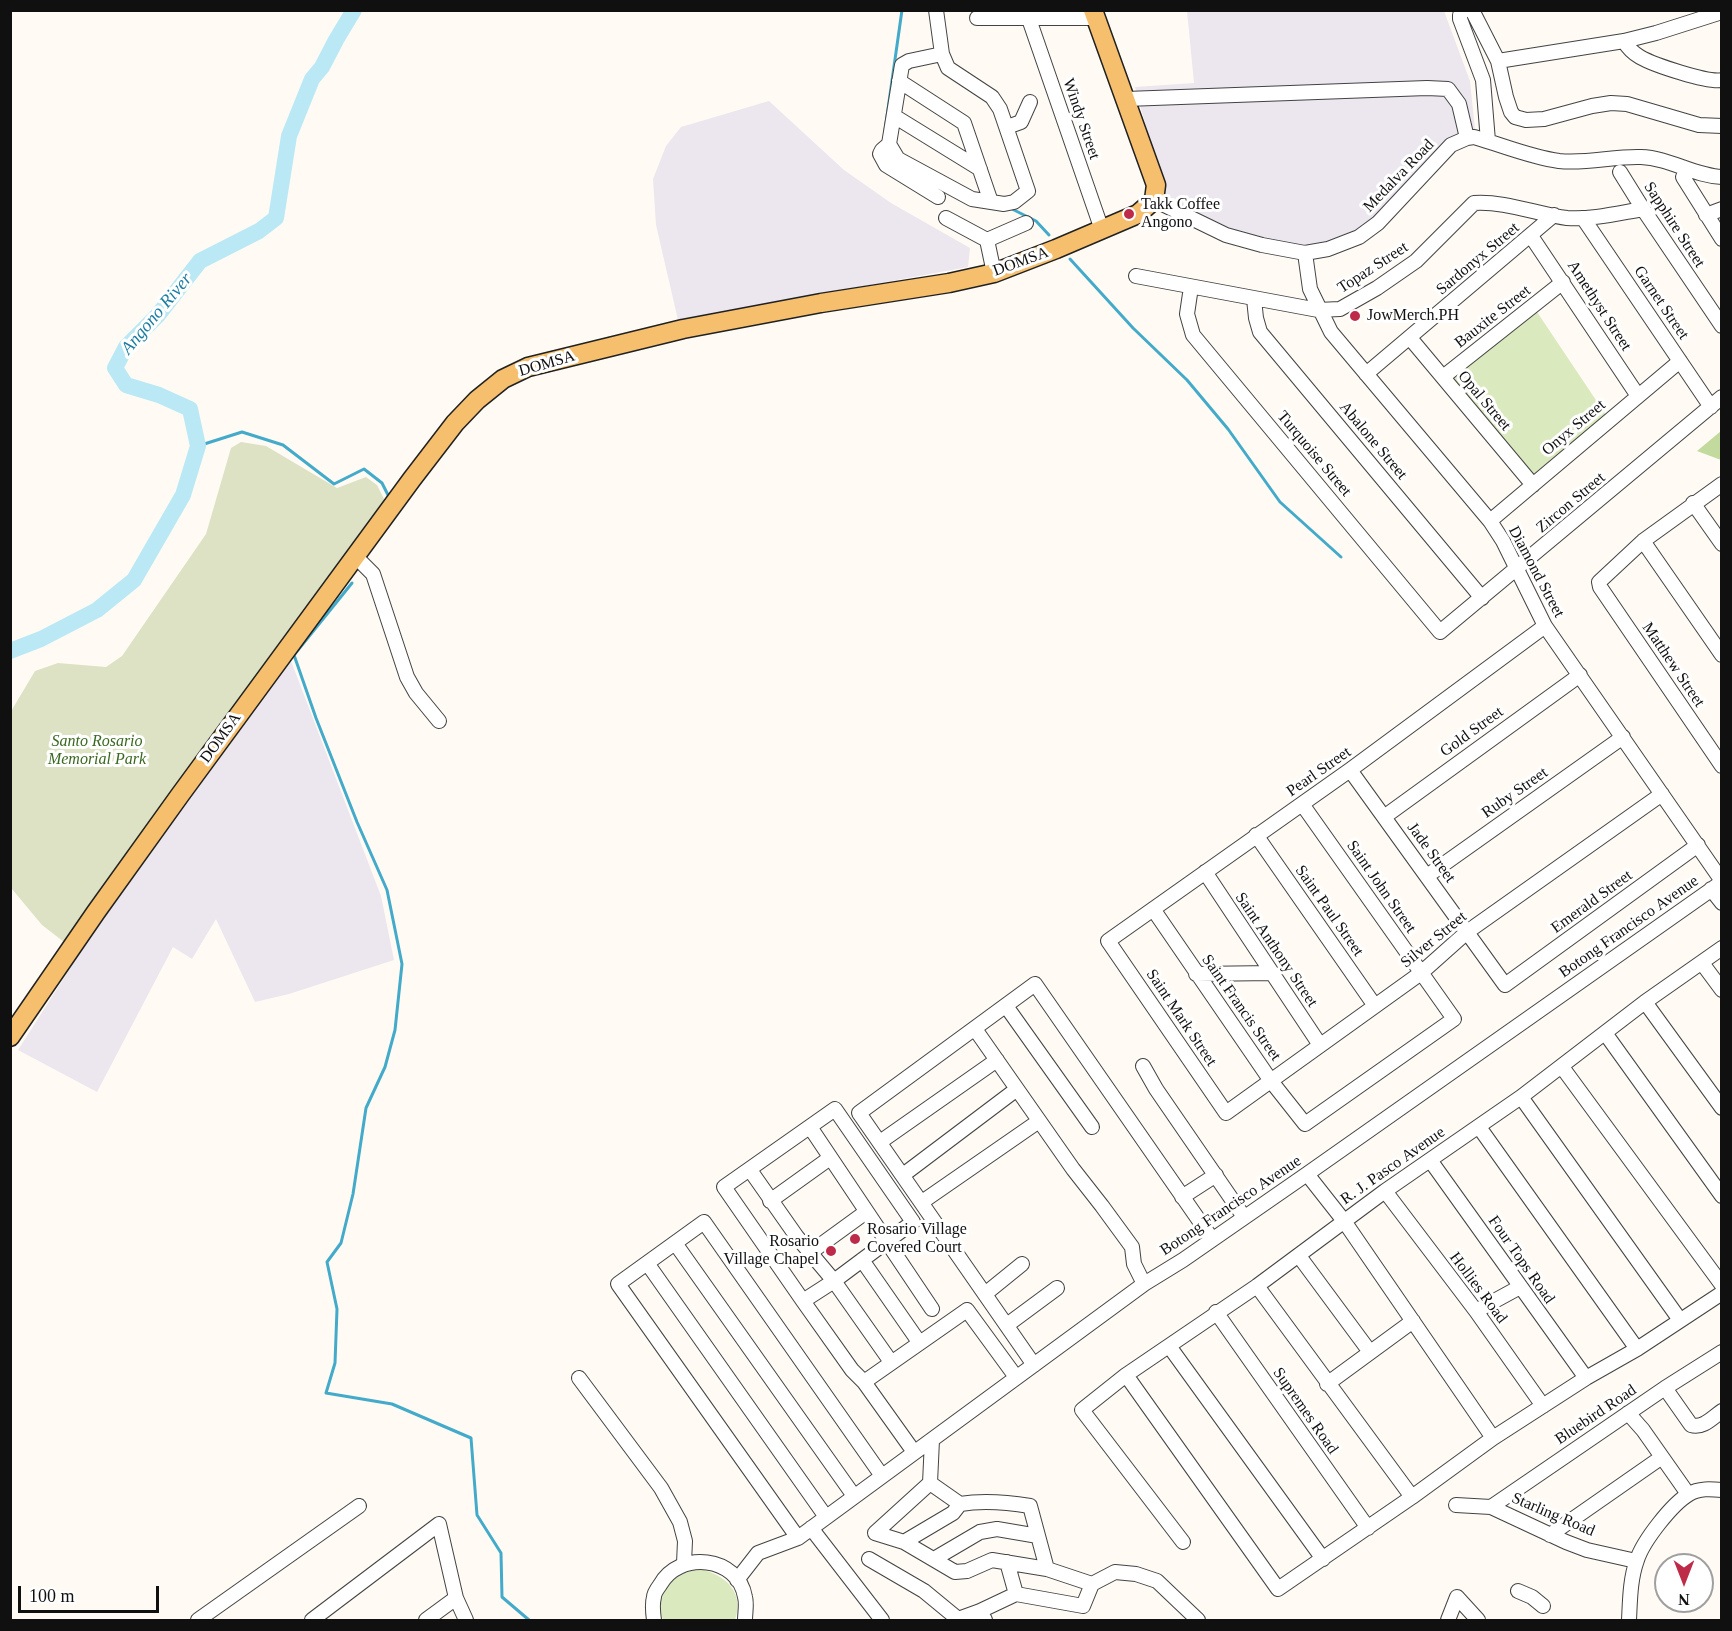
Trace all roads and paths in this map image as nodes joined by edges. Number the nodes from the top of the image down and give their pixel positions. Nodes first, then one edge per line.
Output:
1 (936, 10) edge
2 (1464, 10) edge
3 (1472, 10) edge
4 (1722, 12) edge
5 (1094, 14) edge
6 (977, 18) dead end
7 (1029, 19) junction
8 (1624, 41) junction
9 (942, 54) junction
10 (1498, 61) junction
11 (1722, 80) edge
12 (899, 81) junction
13 (1126, 99) junction
14 (1030, 102) dead end
15 (894, 116) junction
16 (1722, 126) edge
17 (1007, 127) junction
18 (1467, 138) junction
19 (1488, 141) junction
20 (889, 144) junction
21 (980, 168) junction
22 (1620, 172) dead end
23 (1683, 177) dead end
24 (1722, 177) edge
25 (939, 197) dead end
26 (1154, 200) junction
27 (991, 202) junction
28 (1642, 209) junction
29 (1722, 209) edge
30 (1554, 215) junction
31 (1706, 215) junction
32 (946, 218) dead end
33 (1583, 218) junction
34 (1026, 223) dead end
35 (1102, 230) junction
36 (1531, 236) junction
37 (1722, 239) edge
38 (987, 240) junction
39 (1305, 253) junction
40 (994, 273) junction
41 (1136, 276) dead end
42 (1563, 282) junction
43 (1191, 287) junction
44 (1254, 299) junction
45 (1318, 310) junction
46 (1722, 326) edge
47 (1410, 338) junction
48 (1680, 361) junction
49 (1366, 374) junction
50 (1443, 377) junction
51 (1638, 396) junction
52 (1722, 397) edge
53 (1711, 407) junction
54 (1722, 484) edge
55 (1533, 485) junction
56 (1693, 503) junction
57 (1490, 521) junction
58 (1643, 541) junction
59 (1722, 544) edge
60 (356, 557) junction
61 (1517, 570) junction
62 (1482, 598) junction
63 (1545, 626) junction
64 (1440, 632) joint
65 (1722, 655) edge
66 (1580, 675) junction
67 (439, 721) dead end
68 (1623, 737) junction
69 (1722, 766) edge
70 (1350, 770) junction
71 (1662, 794) junction
72 (1302, 804) junction
73 (1384, 817) junction
74 (1256, 836) junction
75 (1698, 845) junction
76 (1205, 872) junction
77 (1427, 876) junction
78 (1718, 884) edge
79 (1722, 903) edge
80 (1153, 909) junction
81 (1467, 932) junction
82 (1108, 941) joint
83 (1722, 948) edge
84 (1702, 963) junction
85 (1272, 973) junction
86 (1421, 973) junction
87 (1196, 974) junction
88 (1505, 985) joint
89 (1722, 990) edge
90 (1645, 1002) junction
91 (1005, 1006) junction
92 (1375, 1006) junction
93 (975, 1029) junction
94 (1605, 1033) junction
95 (10, 1037) edge
96 (1320, 1046) junction
97 (997, 1060) junction
98 (1143, 1066) dead end
99 (1562, 1067) junction
100 (1271, 1081) junction
101 (1017, 1089) junction
102 (1521, 1097) junction
103 (1722, 1108) edge
104 (1227, 1113) joint
105 (1039, 1120) junction
106 (1305, 1124) joint
107 (810, 1127) junction
108 (1092, 1127) dead end
109 (1479, 1127) junction
110 (880, 1143) junction
111 (830, 1158) junction
112 (1430, 1160) junction
113 (750, 1170) junction
114 (1307, 1174) junction
115 (903, 1175) junction
116 (1216, 1175) junction
117 (1384, 1191) junction
118 (1722, 1196) edge
119 (1182, 1197) junction
120 (770, 1201) junction
121 (922, 1202) junction
122 (866, 1212) junction
123 (1244, 1217) junction
124 (1344, 1221) junction
125 (1212, 1239) junction
126 (887, 1242) junction
127 (675, 1243) junction
128 (811, 1252) junction
129 (1299, 1256) junction
130 (862, 1260) junction
131 (647, 1263) junction
132 (1022, 1264) dead end
133 (834, 1281) junction
134 (1144, 1284) junction
135 (1722, 1285) edge
136 (1257, 1286) junction
137 (1520, 1287) junction
138 (1057, 1288) dead end
139 (1722, 1293) edge
140 (985, 1294) junction
141 (803, 1301) junction
142 (932, 1310) dead end
143 (1476, 1311) junction
144 (1216, 1312) junction
145 (1680, 1320) junction
146 (1413, 1322) junction
147 (1007, 1325) junction
148 (919, 1342) junction
149 (1169, 1346) junction
150 (1637, 1349) junction
151 (1370, 1352) junction
152 (1722, 1352) edge
153 (891, 1362) junction
154 (1034, 1365) junction
155 (1126, 1376) junction
156 (1016, 1377) junction
157 (579, 1378) dead end
158 (1586, 1378) junction
159 (864, 1382) junction
160 (1327, 1384) junction
161 (1665, 1388) junction
162 (1543, 1406) junction
163 (1722, 1411) edge
164 (1628, 1413) junction
165 (1493, 1438) junction
166 (932, 1440) junction
167 (914, 1452) junction
168 (1662, 1456) junction
169 (882, 1476) junction
170 (930, 1483) junction
171 (1722, 1490) edge
172 (1688, 1494) junction
173 (854, 1496) junction
174 (1412, 1497) junction
175 (960, 1504) junction
176 (1456, 1505) dead end
177 (360, 1506) dead end
178 (1491, 1507) junction
179 (826, 1517) junction
180 (811, 1528) junction
181 (1368, 1528) junction
182 (1550, 1534) junction
183 (1038, 1536) junction
184 (798, 1538) junction
185 (904, 1542) junction
186 (1184, 1542) dead end
187 (869, 1559) dead end
188 (934, 1559) junction
189 (1323, 1559) junction
190 (1636, 1561) junction
191 (1007, 1562) junction
192 (684, 1563) junction
193 (1047, 1569) junction
194 (737, 1580) junction
195 (1092, 1584) junction
196 (1518, 1591) dead end
197 (1016, 1594) junction
198 (456, 1598) junction
199 (1083, 1606) junction
200 (1544, 1606) dead end
201 (983, 1616) edge
202 (198, 1620) edge
203 (312, 1620) edge
204 (426, 1620) edge
205 (466, 1620) edge
206 (654, 1620) edge
207 (745, 1620) edge
208 (882, 1620) edge
209 (1083, 1620) edge
210 (1198, 1620) edge
211 (1448, 1620) edge
212 (1478, 1620) edge
213 (1629, 1620) edge

1 - 9 street
2 - 19 street
3 - 10 street
4 - 8 street
5 - 7 street
5 - 13 main road
6 - 7 street
7 - 35 street, Windy Street
8 - 10 street
8 - 11 street
9 - 12 street
9 - 17 street
10 - 16 street
12 - 15 street
12 - 21 street
13 - 18 street
13 - 26 main road
14 - 17 street
15 - 20 street
15 - 21 street
17 - 27 street
18 - 19 street
18 - 39 street, Medalva Road
19 - 24 street
20 - 25 street
20 - 27 street
21 - 27 street
22 - 28 street, Sapphire Street
23 - 31 street
26 - 35 main road, DOMSA
26 - 39 street, Medalva Road
28 - 33 street, Topaz Street
28 - 46 street, Sapphire Street
29 - 31 street
30 - 33 street, Topaz Street
30 - 36 street, Sardonyx Street
30 - 45 street, Topaz Street
31 - 37 street
32 - 38 street
33 - 48 street, Garnet Street
34 - 38 street
35 - 40 main road, DOMSA
36 - 42 street, Amethyst Street
36 - 47 street, Sardonyx Street
38 - 40 street
39 - 45 street, Diamond Street
40 - 60 main road, DOMSA
41 - 43 street, Topaz Street
42 - 50 street, Bauxite Street
42 - 51 street, Amethyst Street
43 - 44 street, Topaz Street
43 - 64 street, Turquoise Street
44 - 45 street, Topaz Street
44 - 62 street, Abalone Street
45 - 49 street, Diamond Street
47 - 49 street, Sardonyx Street
47 - 50 street, Opal Street
48 - 51 street, Onyx Street
48 - 53 street, Garnet Street
49 - 57 street, Diamond Street
50 - 55 street, Opal Street
51 - 55 street, Onyx Street
52 - 53 street, Zircon Street
53 - 61 street, Zircon Street
54 - 56 street
55 - 57 street, Onyx Street
56 - 58 street
56 - 59 street
57 - 61 street, Diamond Street
58 - 65 street
58 - 69 street, Matthew Street
60 - 67 street
60 - 95 main road, DOMSA
61 - 62 street, Zircon Street
61 - 63 street, Diamond Street
62 - 64 street, Zircon Street
63 - 66 street, Diamond Street
63 - 70 street, Pearl Street
66 - 68 street, Diamond Street
66 - 73 street, Gold Street
68 - 71 street, Diamond Street
68 - 77 street, Ruby Street
70 - 72 street, Pearl Street
70 - 73 street, Jade Street
71 - 75 street, Diamond Street
71 - 81 street, Silver Street
72 - 74 street, Pearl Street
72 - 86 street, Saint John Street
73 - 77 street, Jade Street
74 - 76 street, Pearl Street
74 - 92 street, Saint Paul Street
75 - 78 street, Diamond Street
75 - 88 street, Emerald Street
76 - 80 street, Pearl Street
76 - 85 street, Saint Anthony Street
77 - 81 street, Jade Street
78 - 79 street, Diamond Street
78 - 114 street, Botong Francisco Avenue
80 - 82 street, Pearl Street
80 - 87 street, Saint Francis Street
81 - 86 street, Silver Street
81 - 88 street, Jade Street
82 - 104 street, Saint Mark Street
83 - 84 street, R. J. Pasco Avenue
84 - 89 street
84 - 90 street, R. J. Pasco Avenue
85 - 87 street
85 - 96 street, Saint Anthony Street
86 - 92 street, Silver Street
86 - 106 street, Saint John Street
87 - 100 street, Saint Francis Street
90 - 94 street, R. J. Pasco Avenue
90 - 103 street
91 - 93 street
91 - 108 street
91 - 119 street
92 - 96 street, Silver Street
93 - 97 street
93 - 110 street
94 - 99 street, R. J. Pasco Avenue
94 - 118 street
96 - 100 street, Silver Street
97 - 101 street
97 - 110 street
98 - 116 street
99 - 102 street, R. J. Pasco Avenue
99 - 135 street
100 - 104 street, Silver Street
100 - 106 street, Saint Francis Street
101 - 105 street
101 - 115 street
102 - 109 street, R. J. Pasco Avenue
102 - 145 street
105 - 121 street
105 - 134 street
107 - 111 street
107 - 113 street
107 - 126 street
109 - 112 street, R. J. Pasco Avenue
109 - 150 street
110 - 115 street
111 - 120 street
111 - 122 street
112 - 117 street, R. J. Pasco Avenue
112 - 137 street, Four Tops Road
113 - 120 street
113 - 141 street
114 - 123 street, Botong Francisco Avenue
114 - 124 street
115 - 121 street
116 - 119 street
116 - 123 street
117 - 124 street, R. J. Pasco Avenue
117 - 143 street, Hollies Road
119 - 125 street
120 - 128 street
121 - 140 street
122 - 126 street
122 - 128 street
123 - 125 street, Botong Francisco Avenue
124 - 129 street, R. J. Pasco Avenue
124 - 146 street
125 - 134 street, Botong Francisco Avenue
126 - 130 street
126 - 142 street
127 - 131 street
127 - 169 street
127 - 173 street
128 - 133 street
129 - 136 street, R. J. Pasco Avenue
129 - 151 street
130 - 133 street
130 - 148 street
131 - 179 street
131 - 184 street
132 - 140 street
133 - 141 street
133 - 153 street
134 - 154 street, Botong Francisco Avenue
136 - 144 street, R. J. Pasco Avenue
136 - 160 street
137 - 143 street
137 - 158 street, Four Tops Road
138 - 147 street
139 - 145 street
140 - 147 street
141 - 159 street
143 - 162 street, Hollies Road
144 - 149 street, R. J. Pasco Avenue
144 - 181 street, Supremes Road
145 - 150 street
146 - 151 street
146 - 165 street
147 - 154 street
148 - 153 street
148 - 156 street
149 - 155 street, R. J. Pasco Avenue
149 - 189 street
150 - 158 street
151 - 160 street
152 - 161 street, Bluebird Road
153 - 159 street
154 - 156 street, Botong Francisco Avenue
155 - 186 street, R. J. Pasco Avenue
155 - 189 street
156 - 166 street, Botong Francisco Avenue
157 - 192 street
158 - 162 street
159 - 167 street
160 - 174 street
161 - 163 street
161 - 164 street, Bluebird Road
162 - 165 street
164 - 168 street
164 - 178 street, Bluebird Road
165 - 174 street
166 - 167 street, Botong Francisco Avenue
166 - 170 street
167 - 169 street, Botong Francisco Avenue
168 - 172 street
168 - 182 street
169 - 173 street, Botong Francisco Avenue
170 - 175 street
170 - 185 street
171 - 172 street
172 - 190 street
173 - 179 street, Botong Francisco Avenue
174 - 181 street
175 - 183 street
175 - 185 street
176 - 178 street, Starling Road
177 - 202 street
178 - 182 street, Starling Road
179 - 180 street, Botong Francisco Avenue
180 - 184 street, Botong Francisco Avenue
180 - 208 street
181 - 189 street
182 - 190 street, Starling Road
183 - 188 street
183 - 193 street
184 - 194 street, Botong Francisco Avenue
185 - 188 street
187 - 201 street
188 - 191 street
190 - 213 street
191 - 193 street
191 - 197 street
192 - 194 street
192 - 206 street
193 - 195 street
194 - 207 street
195 - 199 street
195 - 210 street
196 - 200 street
197 - 199 street
197 - 201 street
198 - 203 street
198 - 204 street
198 - 205 street
199 - 209 street
211 - 212 street

